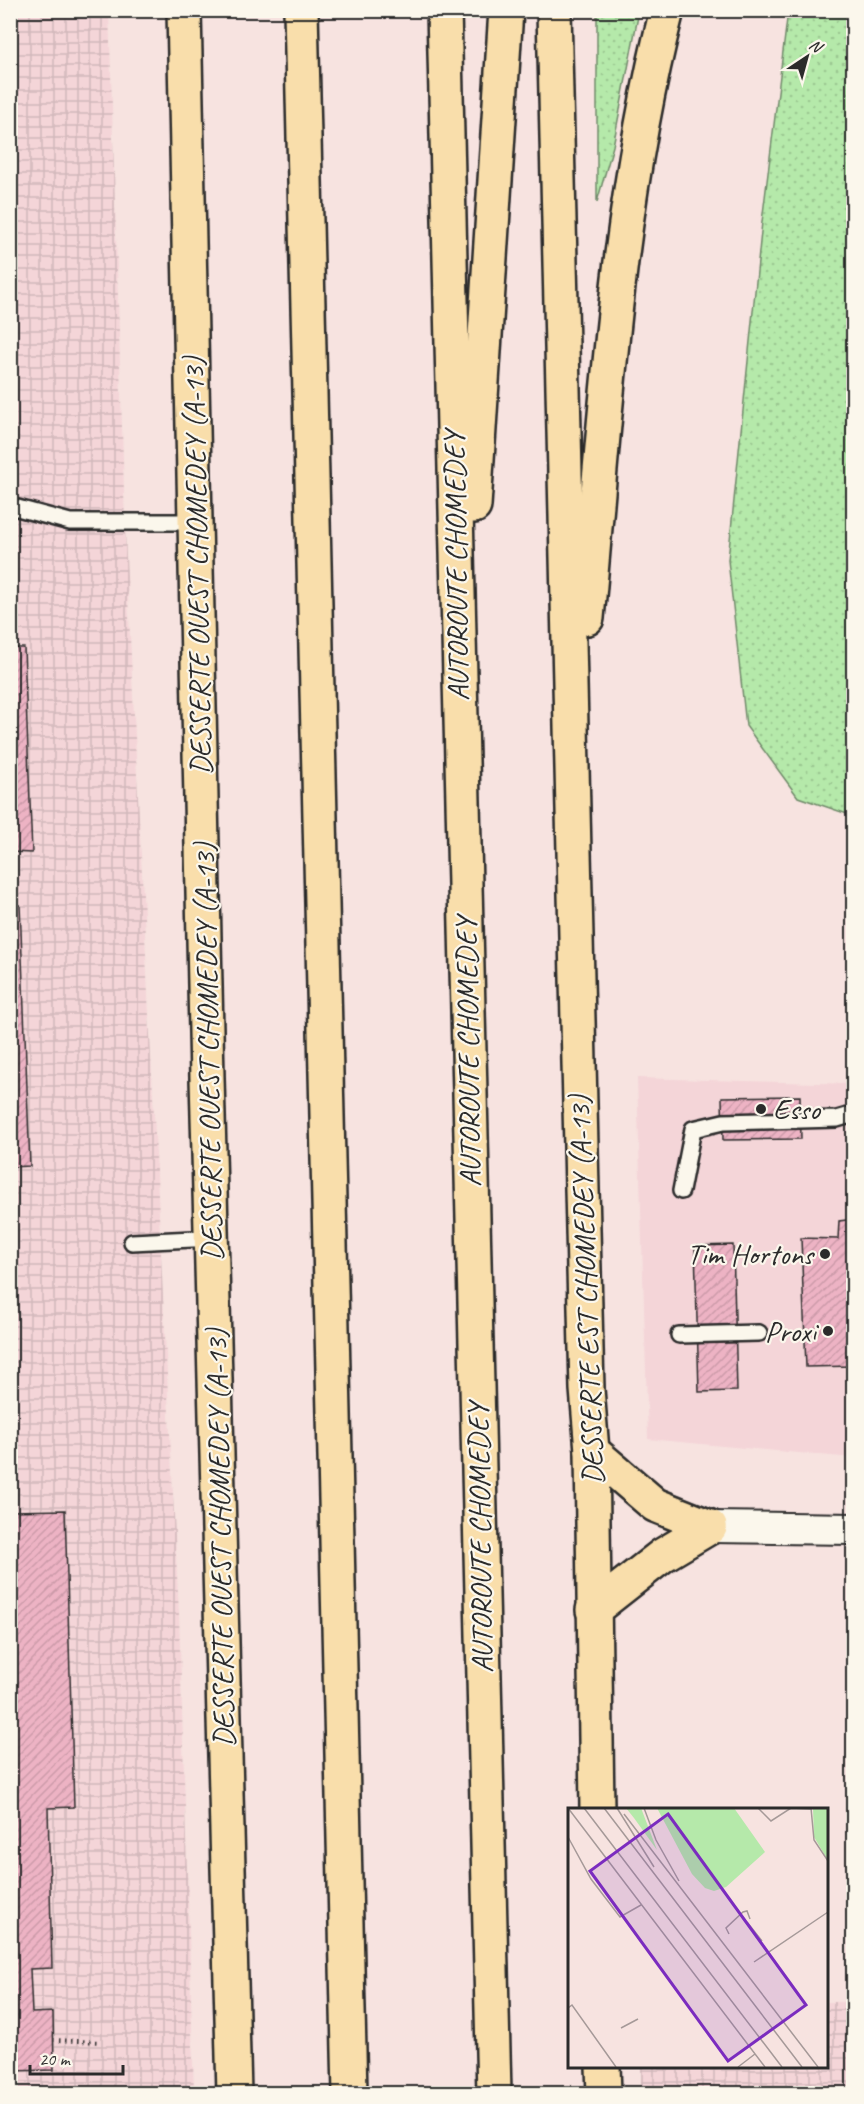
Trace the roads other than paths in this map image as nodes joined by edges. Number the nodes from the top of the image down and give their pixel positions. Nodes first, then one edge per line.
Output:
1 (184, 10) edge
2 (301, 10) edge
3 (444, 10) edge
4 (506, 10) edge
5 (554, 10) edge
6 (667, 10) edge
7 (10, 506) edge
8 (195, 522) junction
9 (460, 729) junction
10 (573, 769) junction
11 (854, 1114) edge
12 (681, 1191) dead end
13 (213, 1238) junction
14 (132, 1242) dead end
15 (759, 1333) dead end
16 (679, 1335) dead end
17 (592, 1451) junction
18 (710, 1527) junction
19 (854, 1529) edge
20 (593, 1610) junction
21 (597, 1808) edge
22 (603, 2068) edge
23 (234, 2094) edge
24 (350, 2094) edge
25 (494, 2094) edge
26 (604, 2094) edge

1 - 8 main road, DESSERTE OUEST CHOMEDEY (A-13)
2 - 24 main road
3 - 9 main road, AUTOROUTE CHOMEDEY
4 - 9 main road
5 - 10 main road
6 - 10 main road
7 - 8 lane
8 - 13 main road, DESSERTE OUEST CHOMEDEY (A-13)
9 - 25 main road, AUTOROUTE CHOMEDEY
10 - 17 main road, DESSERTE EST CHOMEDEY (A-13)
11 - 12 lane
13 - 14 lane
13 - 23 main road, DESSERTE OUEST CHOMEDEY (A-13)
15 - 16 lane
17 - 18 main road
17 - 20 main road, DESSERTE EST CHOMEDEY (A-13)
18 - 19 street
18 - 20 main road
20 - 21 main road, DESSERTE EST CHOMEDEY (A-13)
22 - 26 main road

